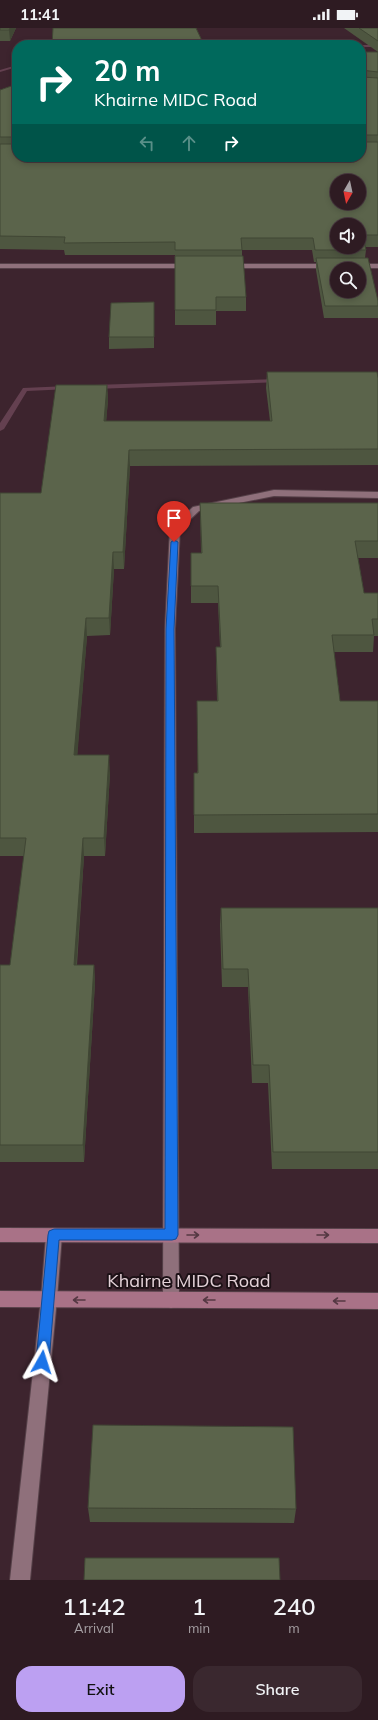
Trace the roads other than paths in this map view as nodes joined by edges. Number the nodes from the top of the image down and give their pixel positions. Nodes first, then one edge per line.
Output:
1 (0, 266) edge
2 (197, 266) edge
3 (220, 266) edge
4 (378, 266) edge
5 (378, 495) edge
6 (0, 1235) edge
7 (54, 1235) junction
8 (172, 1235) junction
9 (378, 1236) edge
10 (0, 1299) edge
11 (49, 1299) junction
12 (171, 1300) junction
13 (378, 1302) edge
14 (20, 1580) edge

1 - 2 street
3 - 4 street
5 - 8 street
6 - 7 main road
7 - 8 main road
7 - 11 street
8 -> 9 main road
8 - 12 street
10 - 11 main road, Khairne MIDC Road
12 -> 11 main road, Khairne MIDC Road
11 - 14 street
13 -> 12 main road, Khairne MIDC Road

